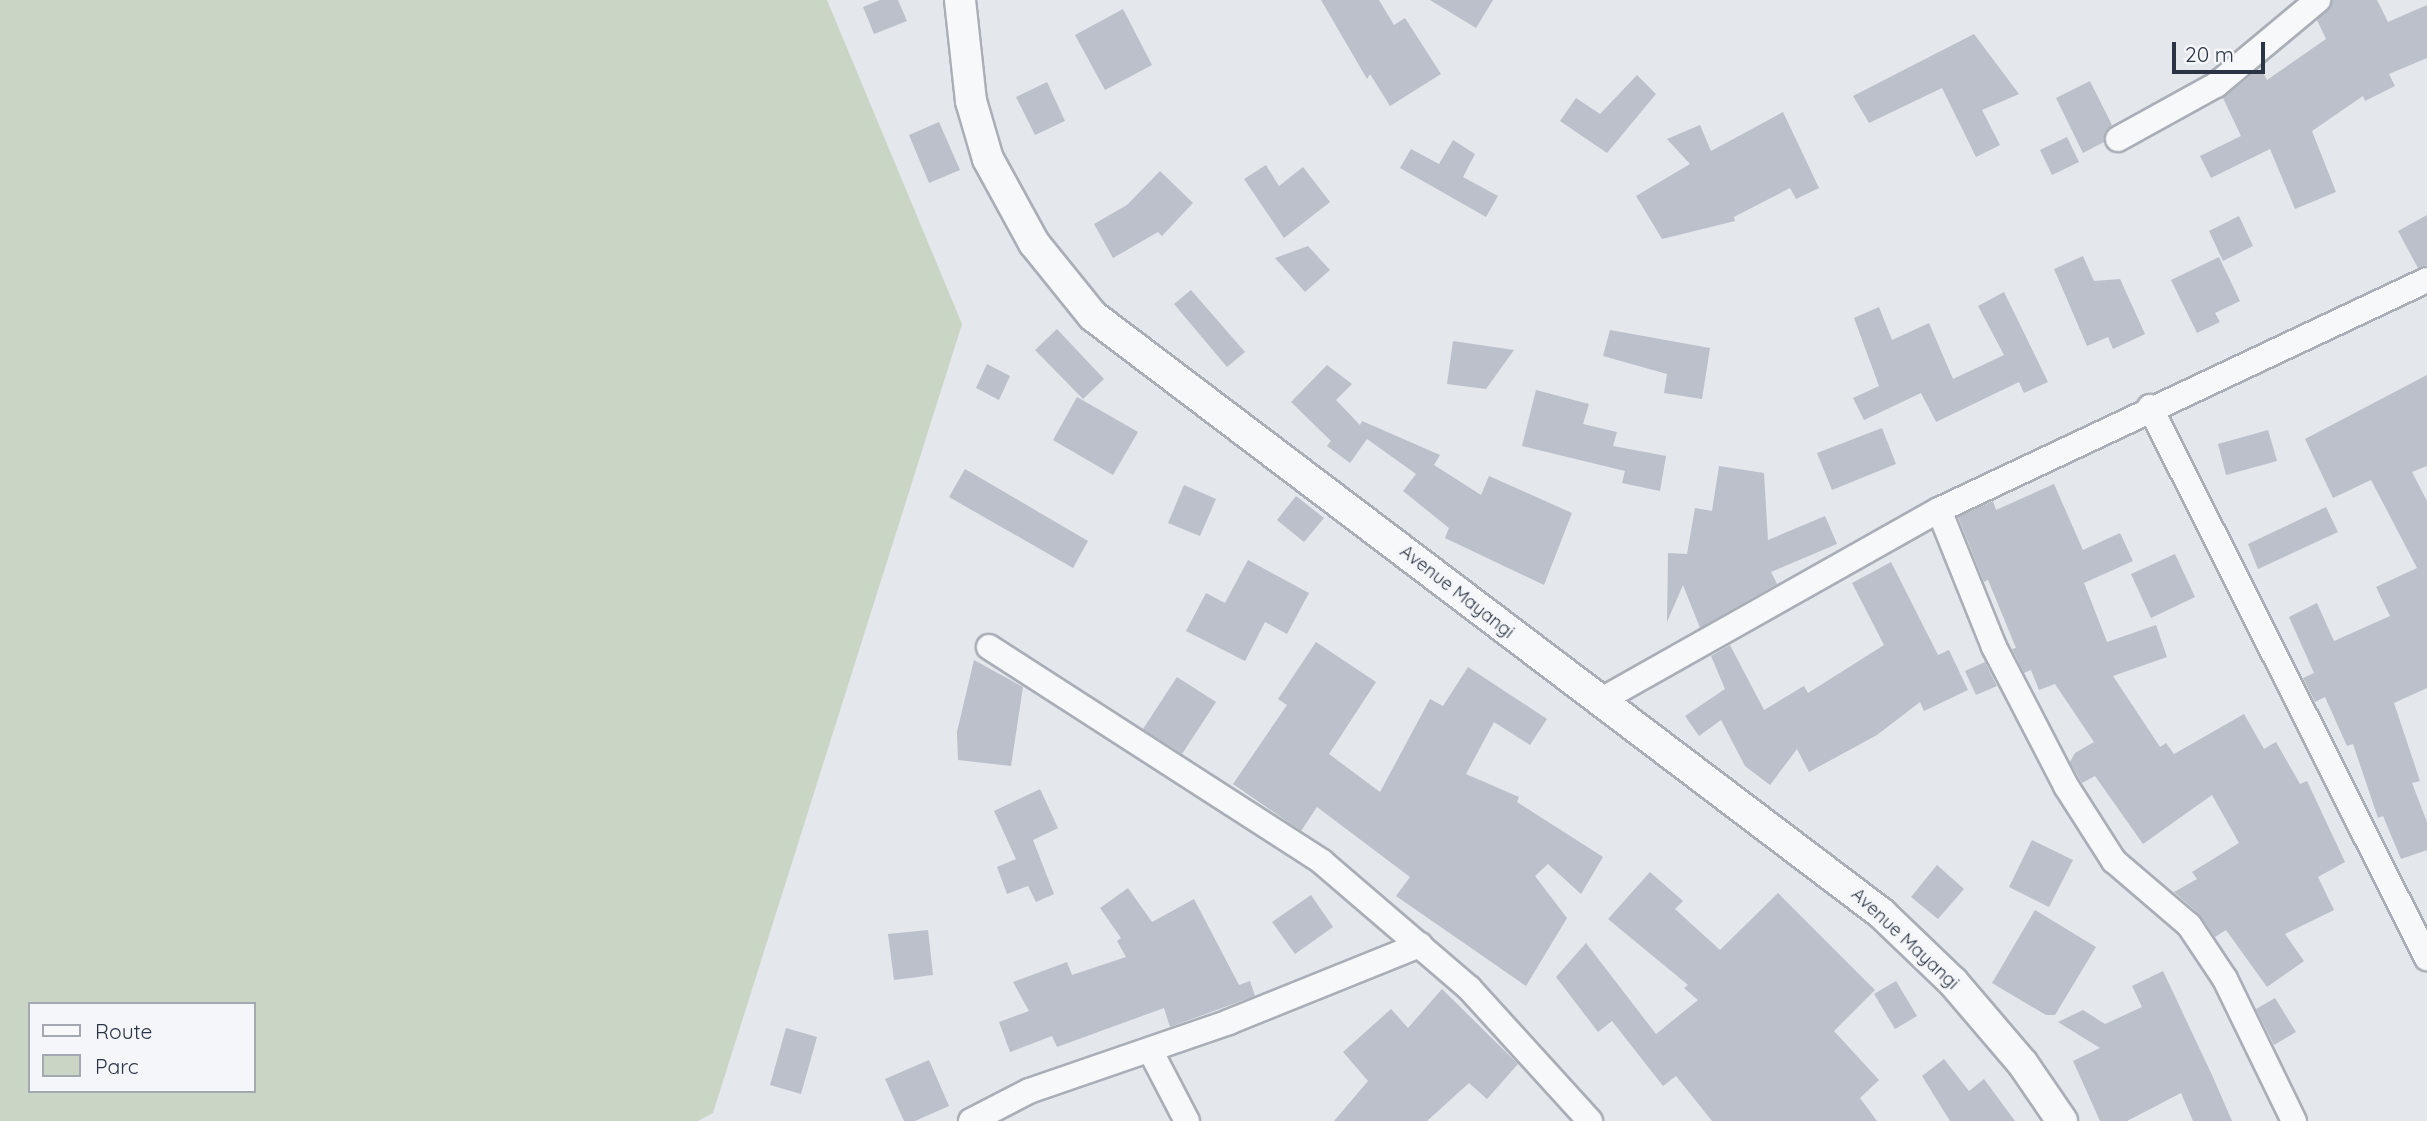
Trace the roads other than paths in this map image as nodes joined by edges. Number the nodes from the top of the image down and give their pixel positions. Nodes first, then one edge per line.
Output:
1 (960, 0) edge
2 (2318, 0) edge
3 (2118, 139) dead end
4 (2427, 279) edge
5 (2150, 407) junction
6 (1939, 510) junction
7 (989, 647) dead end
8 (1598, 702) junction
9 (1420, 945) junction
10 (2427, 958) edge
11 (1150, 1050) junction
12 (971, 1121) edge
13 (1187, 1121) edge
14 (1590, 1121) edge
15 (2062, 1121) edge
16 (2294, 1121) edge

1 - 8 street, Avenue Mayangi
2 - 3 street
4 - 5 street
5 - 6 street
5 - 10 street
6 - 8 street
6 - 16 street
7 - 9 street
8 - 15 street, Avenue Mayangi
9 - 11 street
9 - 14 street
11 - 12 street
11 - 13 street

